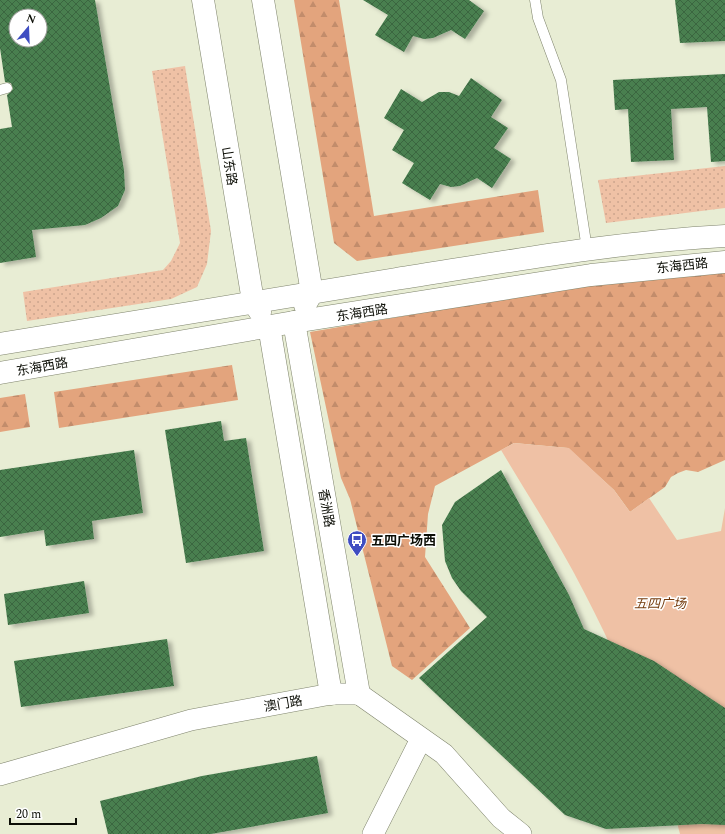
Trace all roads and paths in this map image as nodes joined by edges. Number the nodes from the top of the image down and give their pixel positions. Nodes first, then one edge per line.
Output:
1 (203, 0) edge
2 (263, 0) edge
3 (535, 0) edge
4 (725, 236) edge
5 (587, 249) junction
6 (725, 262) edge
7 (312, 293) junction
8 (253, 301) junction
9 (294, 322) junction
10 (270, 326) junction
11 (0, 344) edge
12 (0, 373) edge
13 (331, 694) junction
14 (359, 694) junction
15 (421, 739) junction
16 (0, 775) edge
17 (373, 834) edge
18 (521, 834) edge

1 - 8 main road, 山东路
2 - 7 main road
3 - 5 lane
4 - 5 main road, 东海西路
5 - 7 main road, 东海西路
6 - 9 main road, 东海西路
7 - 8 main road, 东海西路
7 - 9 main road
8 - 10 main road, 山东路
8 - 11 main road, 东海西路
9 - 10 main road, 东海西路
9 - 14 main road, 香洲路
10 - 12 main road, 东海西路
10 - 13 main road, 香洲路
13 - 14 street, 澳门路
13 - 16 street, 澳门路
14 - 15 street
15 - 17 street
15 - 18 street

